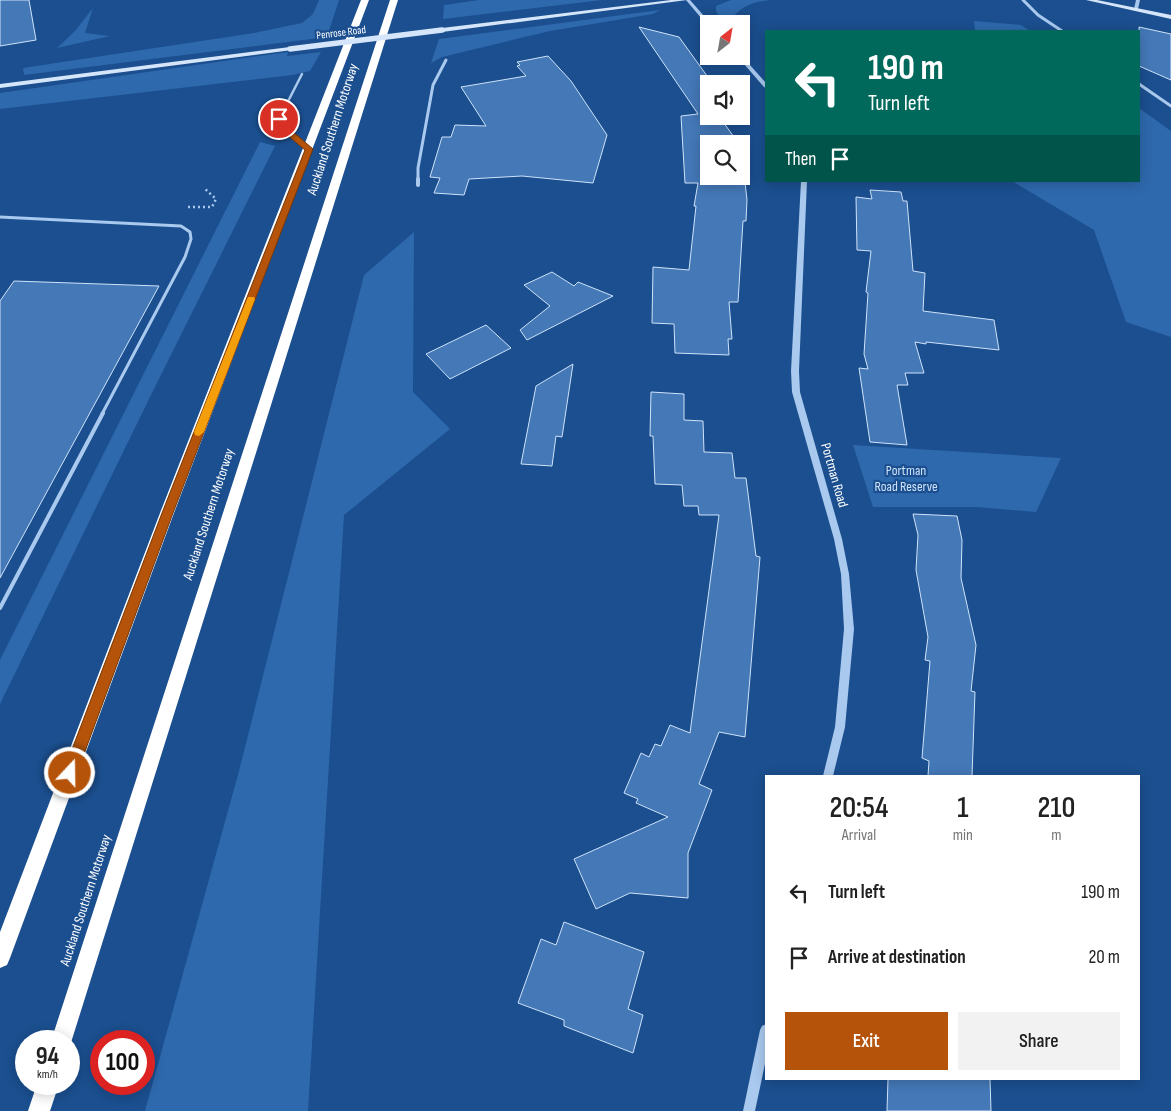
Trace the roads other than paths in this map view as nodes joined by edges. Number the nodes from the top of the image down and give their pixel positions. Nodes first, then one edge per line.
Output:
1 (366, 0) edge
2 (645, 0) edge
3 (686, 0) edge
4 (1023, 0) edge
5 (1089, 0) edge
6 (1138, 0) edge
7 (1113, 2) edge
8 (395, 3) edge
9 (630, 6) junction
10 (1136, 9) junction
11 (700, 15) edge
12 (1171, 17) edge
13 (1060, 30) edge
14 (446, 60) dead end
15 (747, 65) edge
16 (302, 74) dead end
17 (765, 85) edge
18 (1140, 85) edge
19 (0, 86) edge
20 (1171, 106) edge
21 (309, 149) junction
22 (804, 182) edge
23 (418, 186) dead end
24 (0, 218) edge
25 (0, 608) edge
26 (828, 775) edge
27 (0, 958) edge
28 (66, 1030) edge
29 (765, 1035) edge
30 (45, 1095) edge
31 (40, 1111) edge
32 (749, 1111) edge

1 - 21 highway, Auckland Southern Motorway
2 - 9 main road
3 - 9 main road, Penrose Road
3 - 11 street
4 - 13 street
5 - 7 main road
6 - 10 street
7 - 10 main road
8 - 28 highway, Auckland Southern Motorway
9 - 19 main road, Penrose Road, bridge
10 - 12 main road
14 - 23 street
15 - 17 street
16 - 21 lane
18 - 20 street
21 - 27 highway, Auckland Southern Motorway
22 - 26 street, Portman Road
24 - 25 lane
29 - 32 street
30 - 31 highway

